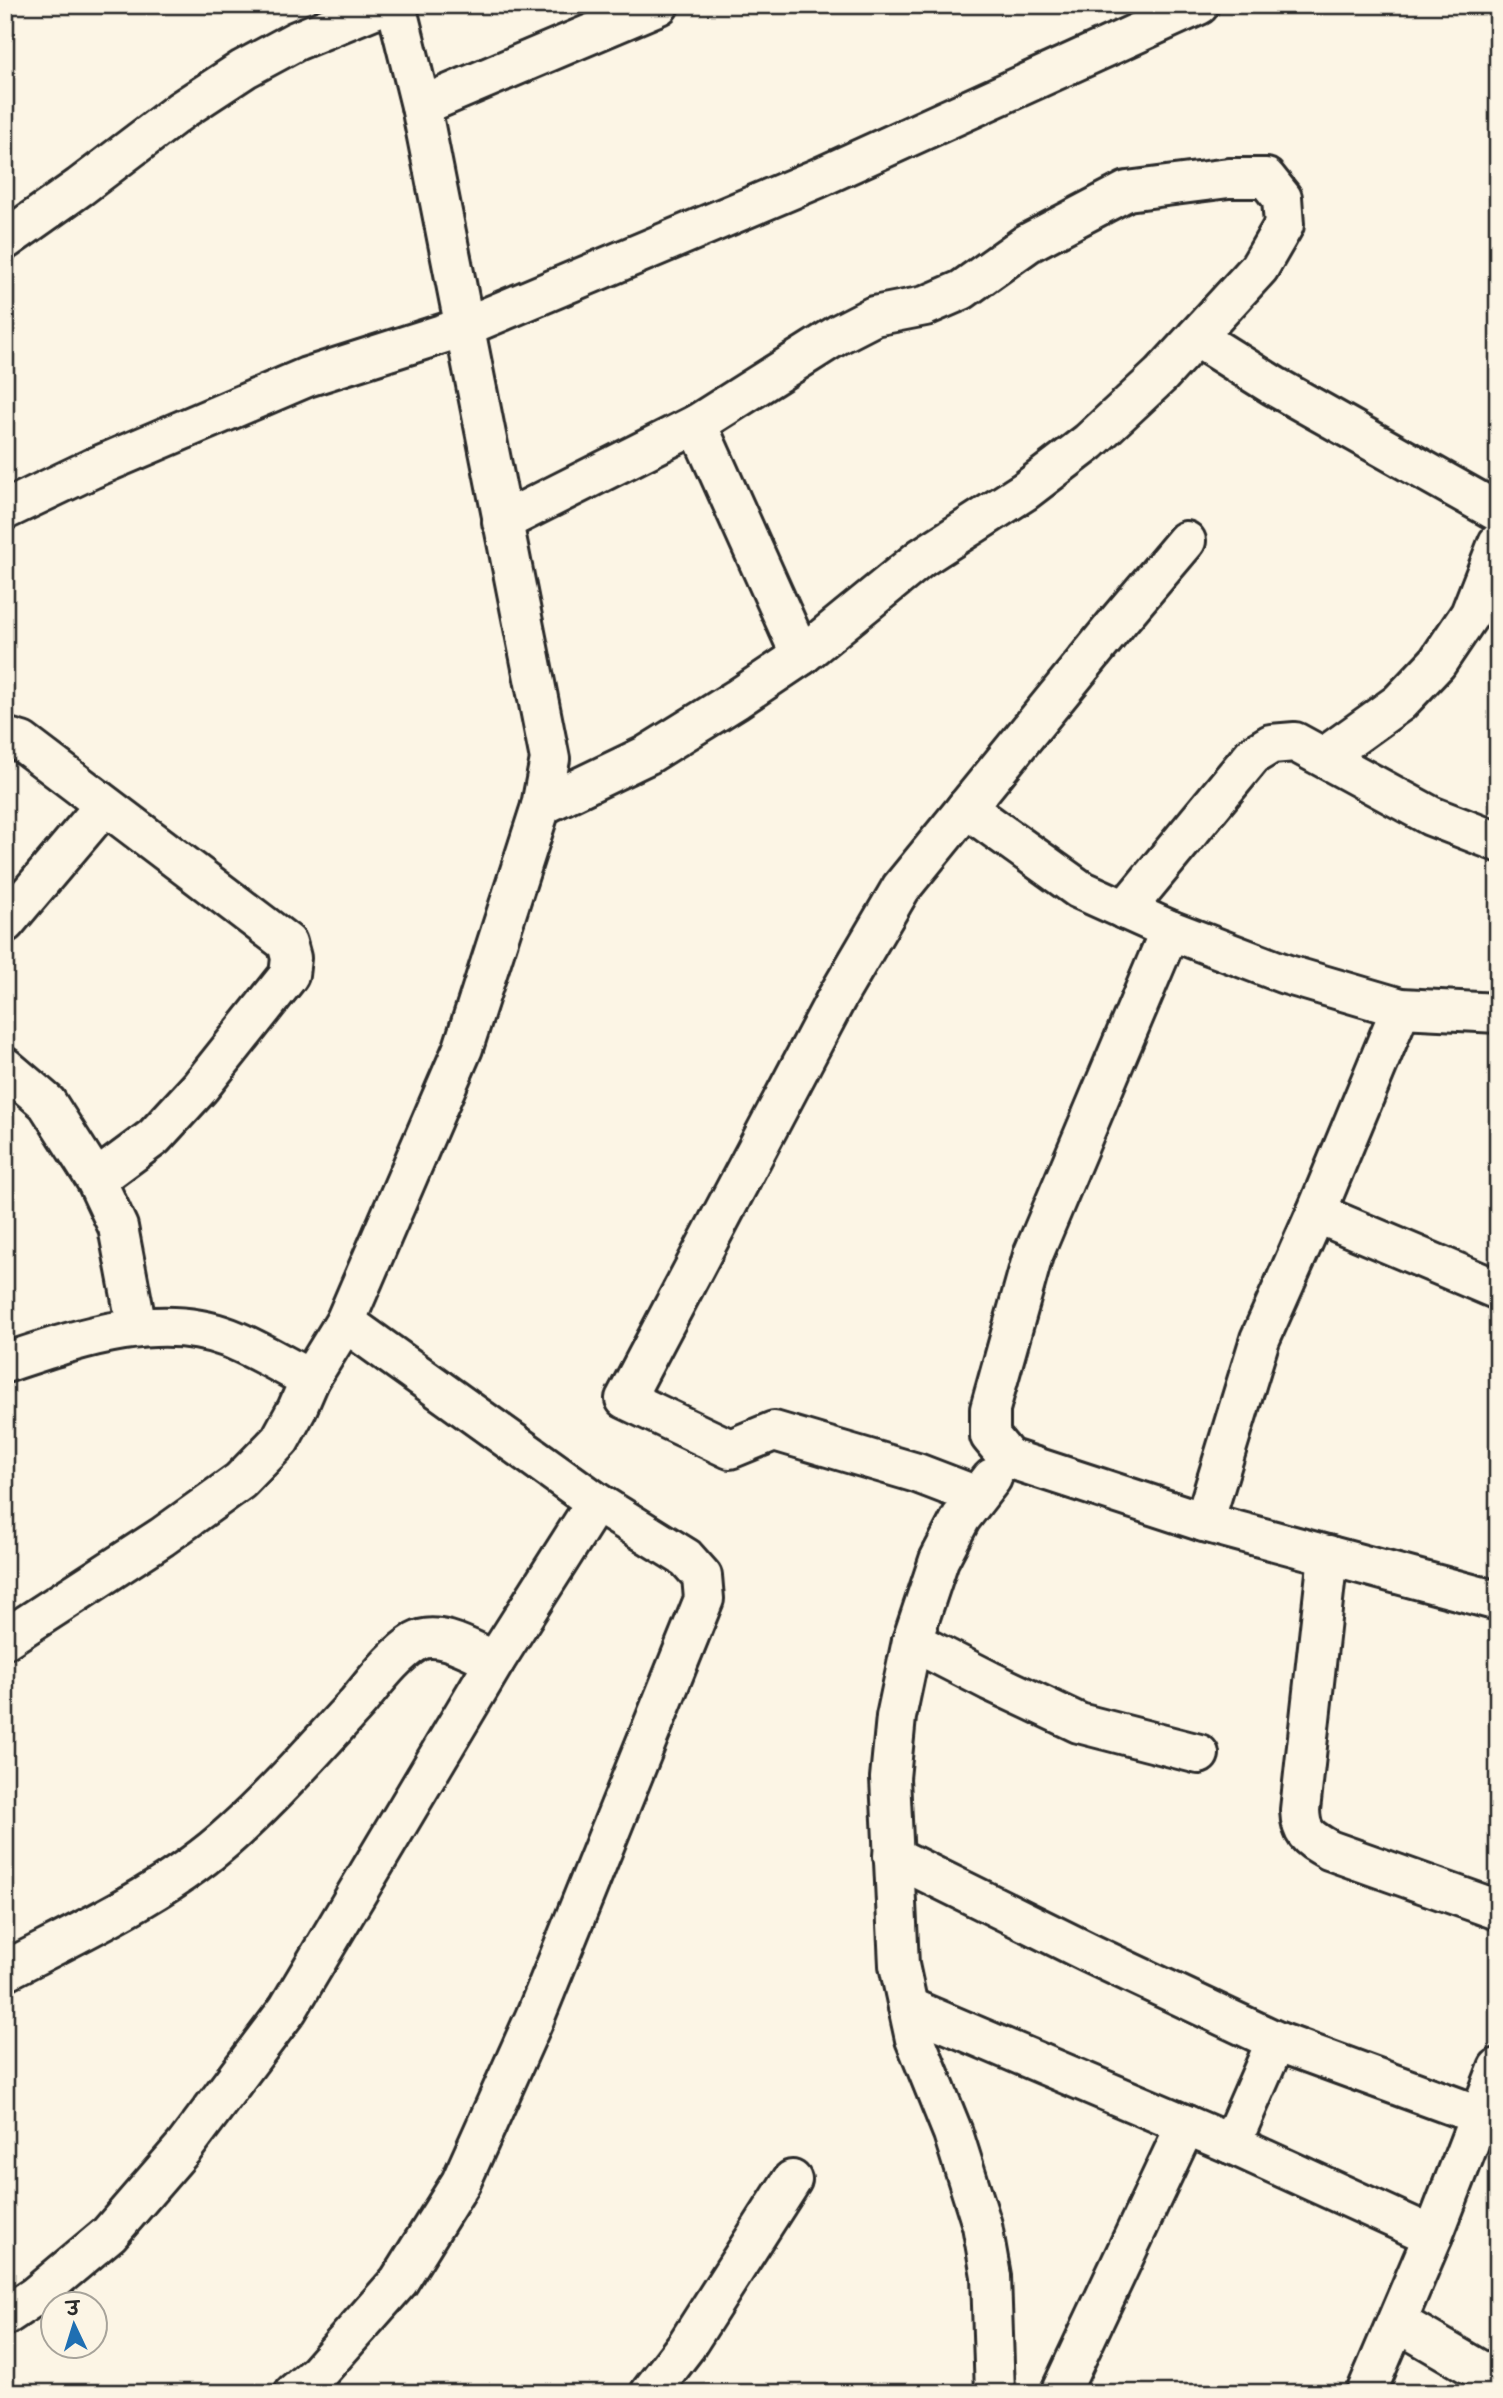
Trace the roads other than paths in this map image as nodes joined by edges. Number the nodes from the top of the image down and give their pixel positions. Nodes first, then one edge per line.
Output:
1 (384, 5) edge
2 (396, 5) edge
3 (659, 5) edge
4 (1199, 5) edge
5 (421, 106) junction
6 (5, 240) edge
7 (464, 327) junction
8 (1196, 337) junction
9 (697, 424) junction
10 (5, 510) edge
11 (1498, 512) edge
12 (502, 523) junction
13 (1185, 541) dead end
14 (1498, 543) edge
15 (801, 656) junction
16 (5, 737) edge
17 (1324, 757) junction
18 (104, 806) junction
19 (541, 806) junction
20 (966, 808) junction
21 (1498, 842) edge
22 (1125, 910) junction
23 (5, 923) edge
24 (1170, 930) junction
25 (1401, 1008) junction
26 (1498, 1013) edge
27 (5, 1067) edge
28 (96, 1180) junction
29 (1316, 1213) junction
30 (1498, 1290) edge
31 (345, 1322) junction
32 (137, 1328) junction
33 (5, 1363) edge
34 (310, 1379) junction
35 (1008, 1458) junction
36 (977, 1496) junction
37 (596, 1502) junction
38 (1204, 1522) junction
39 (1328, 1555) junction
40 (1498, 1601) edge
41 (5, 1639) edge
42 (912, 1641) junction
43 (495, 1661) junction
44 (1199, 1754) dead end
45 (893, 1856) junction
46 (1498, 1910) edge
47 (5, 1971) edge
48 (908, 2007) junction
49 (1276, 2041) junction
50 (1498, 2068) edge
51 (1481, 2116) junction
52 (1186, 2125) junction
53 (1231, 2144) junction
54 (792, 2180) dead end
55 (1433, 2236) junction
56 (5, 2316) edge
57 (1397, 2322) junction
58 (1498, 2381) edge
59 (294, 2393) edge
60 (650, 2393) edge
61 (995, 2393) edge
62 (1060, 2393) edge
63 (1366, 2393) edge

1 - 6 street
2 - 5 street
3 - 5 street
4 - 7 street
5 - 7 street
7 - 10 street
7 - 12 street
8 - 9 street
8 - 11 street
8 - 15 street
9 - 12 street
9 - 15 street
12 - 19 street
13 - 20 street
14 - 17 street
15 - 19 street
16 - 18 street
17 - 21 street
17 - 22 street
18 - 23 street
18 - 28 street
19 - 31 street
20 - 22 street
20 - 36 street
22 - 24 street
24 - 25 street
24 - 35 street
25 - 26 street
25 - 29 street
27 - 28 street
28 - 32 street
29 - 30 street
29 - 38 street
31 - 34 street
31 - 37 street
32 - 33 street
32 - 34 street
34 - 41 street
35 - 36 street
35 - 38 street
36 - 42 street
37 - 43 street
37 - 59 street
38 - 39 street
39 - 40 street
39 - 46 street
42 - 44 street
42 - 45 street
43 - 47 street
43 - 56 street
45 - 48 street
45 - 49 street
48 - 52 street
48 - 61 street
49 - 51 street
49 - 53 street
50 - 51 street
51 - 55 street
52 - 53 street
52 - 62 street
53 - 55 street
54 - 60 street
55 - 57 street
57 - 58 street
57 - 63 street

